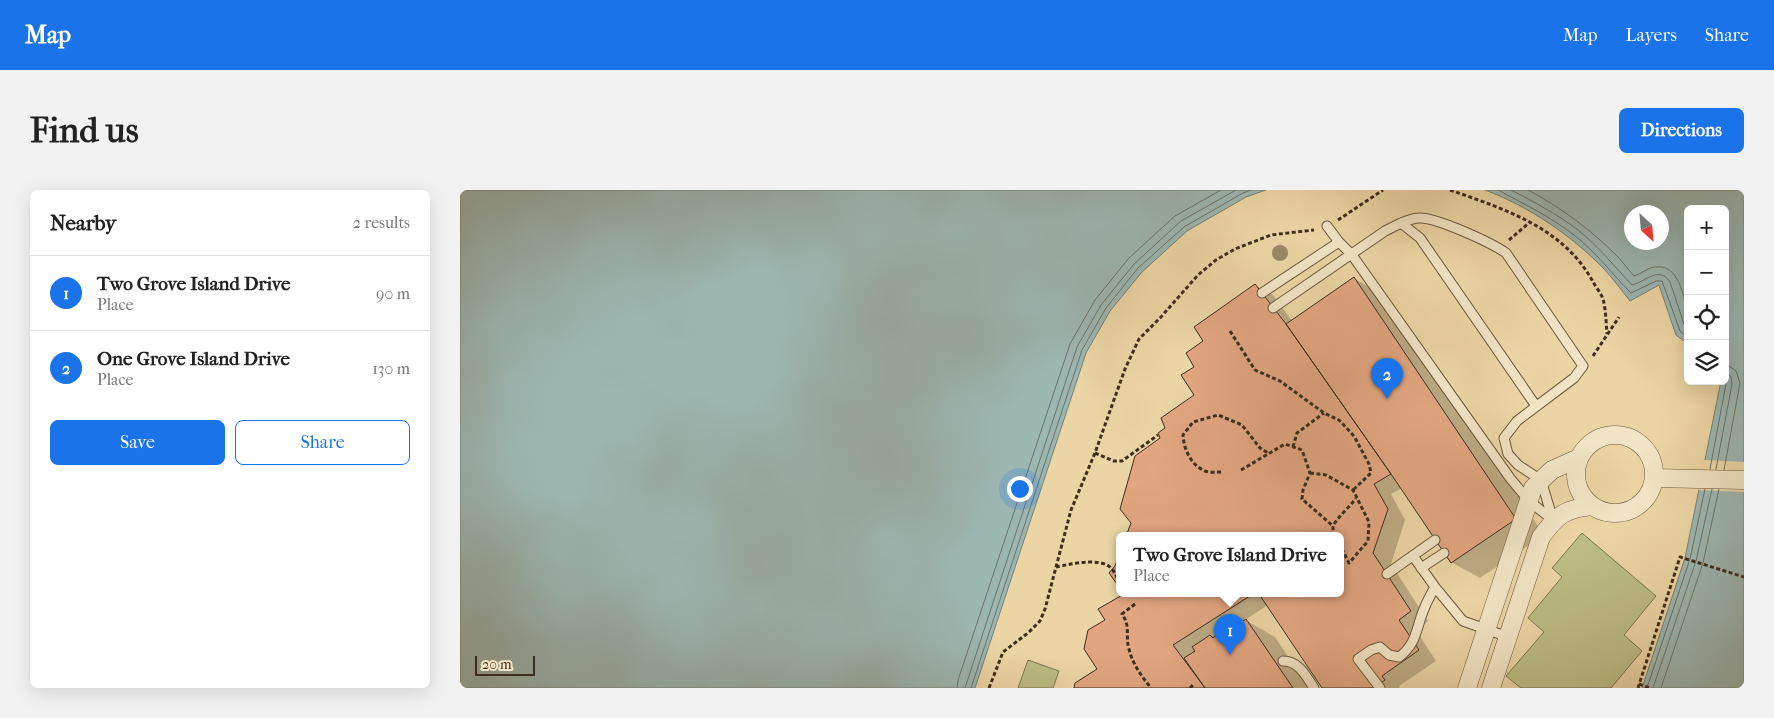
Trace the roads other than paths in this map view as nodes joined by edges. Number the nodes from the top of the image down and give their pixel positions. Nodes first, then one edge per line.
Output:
1 (1401, 223) junction
2 (1327, 226) road end
3 (1339, 242) junction
4 (1352, 254) junction
5 (1262, 293) dead end
6 (1273, 308) dead end
7 (1536, 406) junction
8 (1579, 458) junction
9 (1654, 478) junction
10 (1541, 480) junction
11 (1744, 480) edge
12 (1529, 501) junction
13 (1593, 506) junction
14 (1553, 520) junction
15 (1436, 540) dead end
16 (1444, 553) dead end
17 (1413, 556) junction
18 (1422, 568) junction
19 (1387, 574) dead end
20 (1435, 587) junction
21 (1487, 630) junction
22 (1508, 637) junction
23 (1283, 661) dead end
24 (1314, 688) edge
25 (1380, 688) edge
26 (1467, 688) edge
27 (1491, 688) edge

1 - 4 lane
1 - 7 lane
1 - 7 lane
2 - 3 lane
3 - 4 lane
3 - 5 lane
4 - 6 lane
4 - 12 lane
7 - 10 lane
8 - 9 street
8 - 10 street
8 - 13 street
9 - 11 street
9 - 13 street
10 - 12 street
10 - 14 lane
12 - 14 lane
12 - 21 street
13 - 14 street
14 - 22 street
15 - 17 lane
16 - 18 lane
17 - 18 lane
17 - 19 lane
18 - 20 lane
20 - 21 lane
20 - 25 lane
21 - 22 lane
21 - 26 street
22 - 27 street
23 - 24 lane

